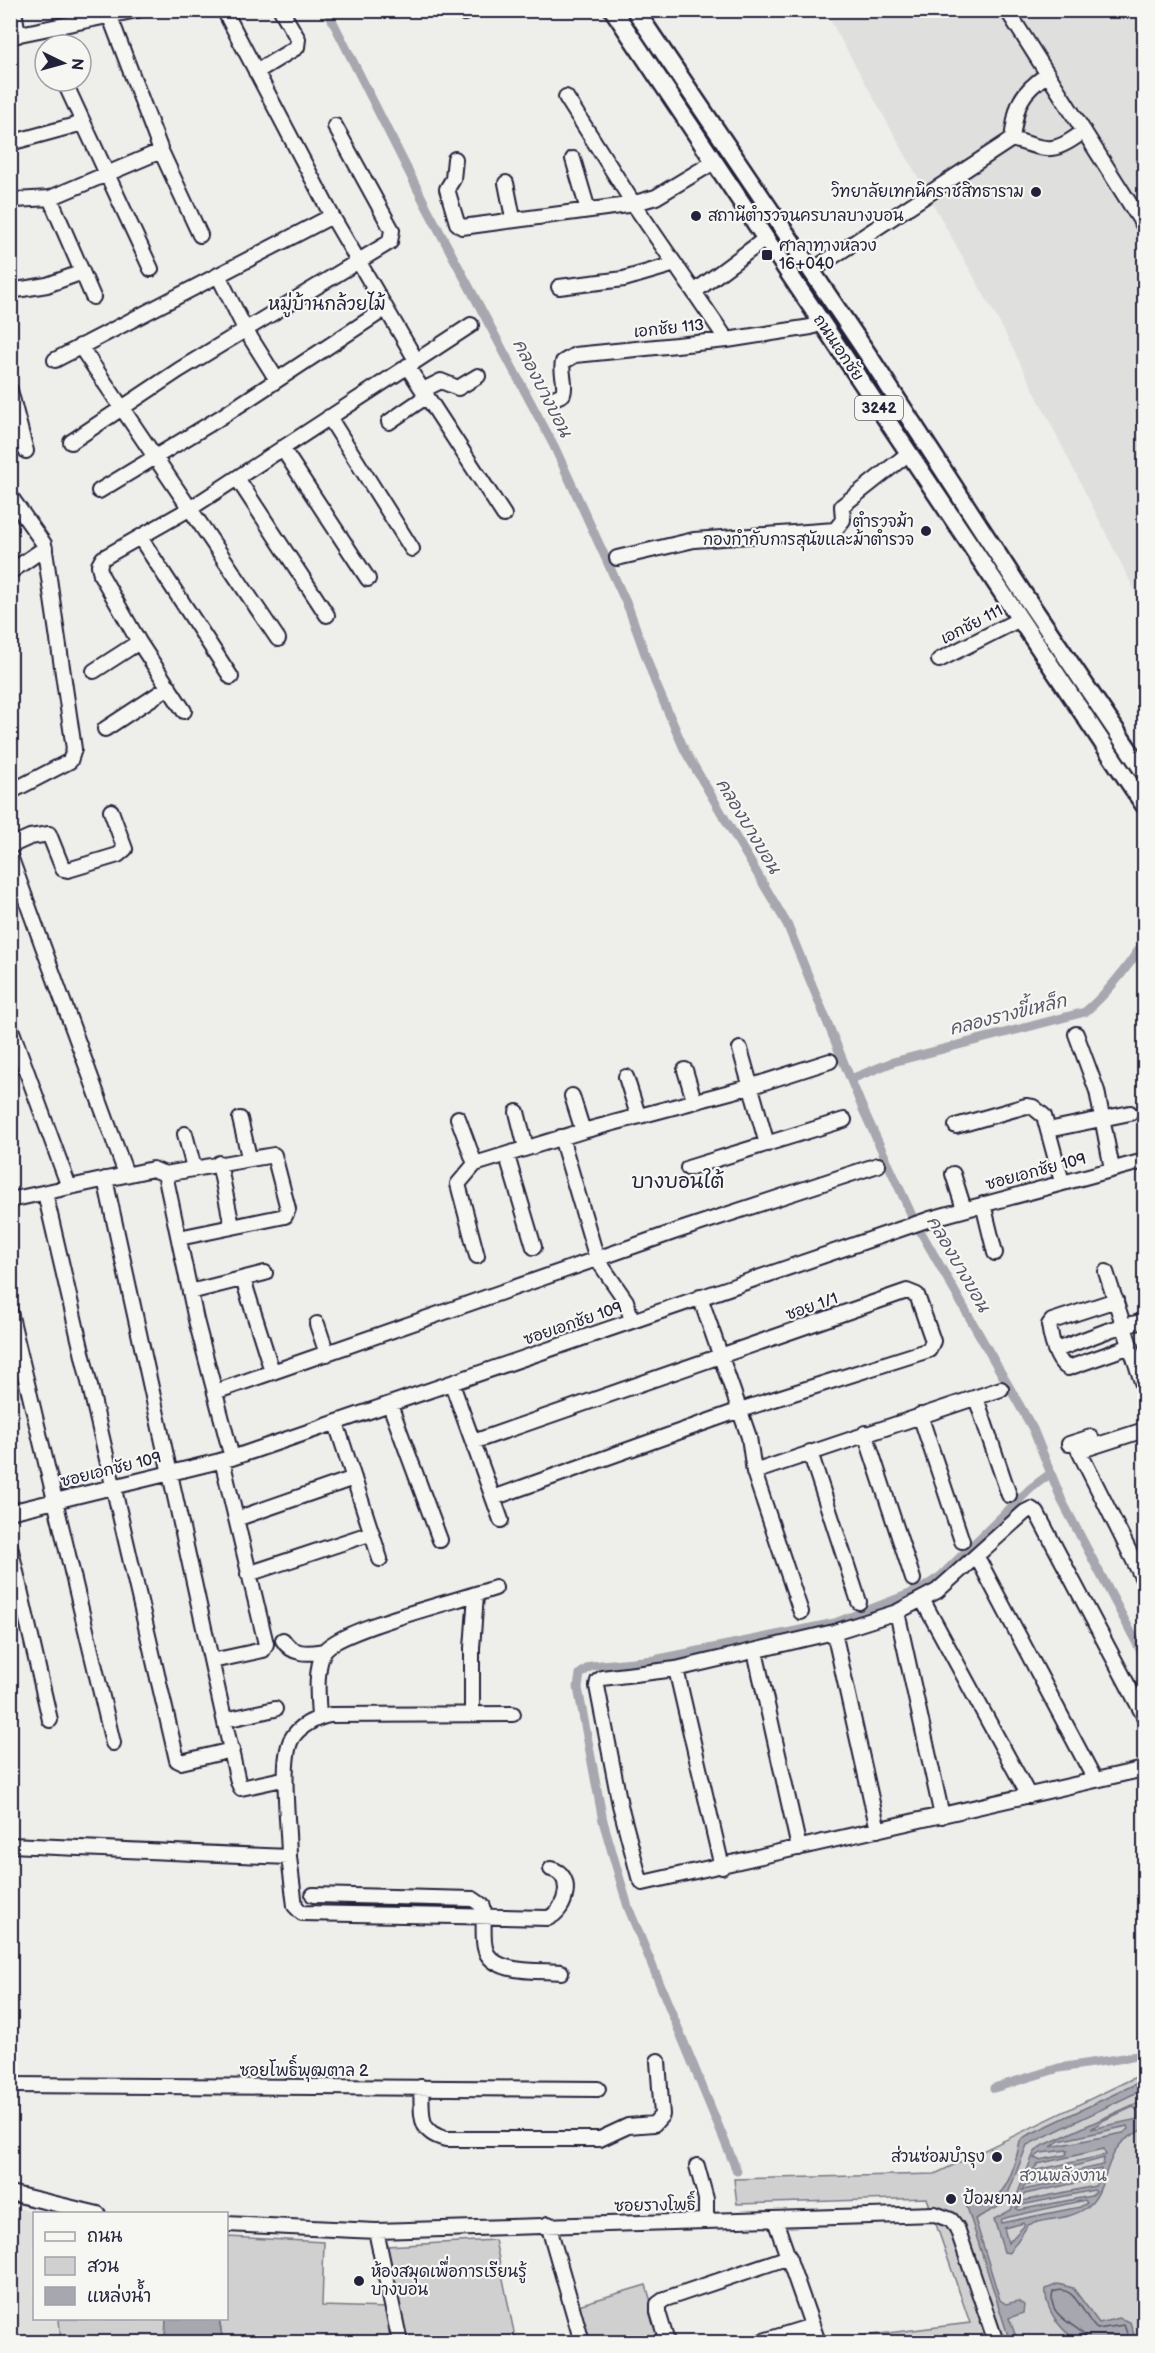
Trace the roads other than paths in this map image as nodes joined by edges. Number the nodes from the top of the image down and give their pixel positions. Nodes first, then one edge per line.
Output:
1 (14, 10) edge
2 (136, 10) edge
3 (224, 10) edge
4 (281, 10) edge
5 (613, 10) edge
6 (635, 10) edge
7 (1007, 10) edge
8 (110, 17) junction
9 (50, 30) junction
10 (51, 33) edge
11 (14, 35) edge
12 (256, 72) junction
13 (1048, 74) junction
14 (69, 93) edge
15 (567, 97) dead end
16 (83, 123) junction
17 (335, 126) dead end
18 (1084, 131) junction
19 (1012, 140) junction
20 (10, 143) edge
21 (161, 152) junction
22 (455, 159) dead end
23 (573, 159) dead end
24 (714, 162) junction
25 (106, 176) junction
26 (506, 183) dead end
27 (50, 198) junction
28 (15, 200) dead end
29 (633, 203) junction
30 (588, 210) junction
31 (332, 216) junction
32 (513, 218) junction
33 (1144, 226) edge
34 (200, 235) dead end
35 (765, 239) junction
36 (357, 260) junction
37 (675, 264) junction
38 (151, 269) dead end
39 (811, 271) junction
40 (80, 273) junction
41 (218, 275) junction
42 (559, 288) dead end
43 (10, 291) edge
44 (694, 292) junction
45 (93, 297) dead end
46 (385, 309) junction
47 (822, 323) junction
48 (471, 325) dead end
49 (246, 328) junction
50 (728, 340) junction
51 (80, 346) junction
52 (55, 360) dead end
53 (412, 363) junction
54 (478, 376) dead end
55 (277, 380) junction
56 (10, 390) edge
57 (425, 393) junction
58 (554, 398) dead end
59 (122, 407) junction
60 (329, 417) junction
61 (389, 422) dead end
62 (71, 442) dead end
63 (282, 448) junction
64 (26, 451) dead end
65 (909, 453) junction
66 (155, 455) junction
67 (237, 478) junction
68 (99, 491) dead end
69 (10, 496) edge
70 (191, 508) junction
71 (504, 515) dead end
72 (141, 539) junction
73 (45, 548) junction
74 (412, 549) dead end
75 (617, 558) dead end
76 (10, 572) edge
77 (368, 579) dead end
78 (327, 615) dead end
79 (1020, 619) junction
80 (278, 639) dead end
81 (139, 642) junction
82 (939, 660) dead end
83 (94, 671) dead end
84 (231, 677) dead end
85 (169, 687) junction
86 (184, 711) dead end
87 (105, 729) dead end
88 (1144, 771) edge
89 (10, 792) edge
90 (1144, 805) edge
91 (111, 811) dead end
92 (10, 846) edge
93 (10, 856) edge
94 (10, 1026) edge
95 (1076, 1034) dead end
96 (740, 1049) dead end
97 (830, 1061) dead end
98 (685, 1070) dead end
99 (626, 1077) dead end
100 (749, 1087) junction
101 (572, 1096) dead end
102 (694, 1100) junction
103 (517, 1112) dead end
104 (1130, 1113) dead end
105 (638, 1115) junction
106 (458, 1118) dead end
107 (240, 1119) dead end
108 (1103, 1119) junction
109 (844, 1120) dead end
110 (956, 1126) dead end
111 (1048, 1130) junction
112 (583, 1131) junction
113 (185, 1134) dead end
114 (561, 1137) junction
115 (767, 1144) junction
116 (526, 1148) junction
117 (507, 1156) junction
118 (249, 1157) junction
119 (1144, 1161) edge
120 (219, 1163) junction
121 (475, 1164) junction
122 (878, 1165) dead end
123 (194, 1168) junction
124 (688, 1168) dead end
125 (1112, 1168) junction
126 (126, 1174) junction
127 (165, 1174) junction
128 (953, 1174) dead end
129 (105, 1179) junction
130 (1062, 1182) junction
131 (69, 1187) junction
132 (45, 1193) junction
133 (11, 1197) edge
134 (983, 1204) junction
135 (964, 1209) junction
136 (232, 1226) junction
137 (179, 1239) junction
138 (534, 1247) dead end
139 (995, 1253) dead end
140 (477, 1256) dead end
141 (597, 1259) junction
142 (1106, 1272) dead end
143 (265, 1273) dead end
144 (243, 1279) junction
145 (190, 1292) junction
146 (700, 1298) junction
147 (1116, 1300) junction
148 (10, 1312) edge
149 (632, 1321) junction
150 (1144, 1321) edge
151 (317, 1324) dead end
152 (1125, 1326) junction
153 (1131, 1346) junction
154 (1056, 1350) junction
155 (327, 1354) junction
156 (722, 1356) junction
157 (272, 1371) junction
158 (452, 1384) junction
159 (1144, 1388) edge
160 (1001, 1389) dead end
161 (215, 1392) junction
162 (976, 1398) junction
163 (390, 1405) junction
164 (740, 1410) junction
165 (920, 1414) junction
166 (1144, 1421) edge
167 (336, 1423) junction
168 (1144, 1430) edge
169 (865, 1433) junction
170 (473, 1442) junction
171 (1069, 1444) dead end
172 (810, 1452) junction
173 (227, 1459) junction
174 (171, 1472) junction
175 (754, 1472) junction
176 (354, 1478) junction
177 (113, 1486) junction
178 (1009, 1495) dead end
179 (493, 1498) junction
180 (55, 1500) junction
181 (10, 1512) edge
182 (236, 1519) junction
183 (501, 1520) dead end
184 (372, 1533) junction
185 (440, 1540) dead end
186 (963, 1541) dead end
187 (10, 1546) edge
188 (977, 1557) junction
189 (380, 1559) dead end
190 (248, 1574) junction
191 (913, 1579) dead end
192 (1144, 1581) edge
193 (495, 1588) dead end
194 (476, 1595) junction
195 (923, 1600) junction
196 (859, 1602) dead end
197 (801, 1612) dead end
198 (897, 1612) junction
199 (834, 1632) junction
200 (283, 1640) dead end
201 (755, 1651) junction
202 (323, 1652) junction
203 (212, 1661) junction
204 (676, 1669) junction
205 (275, 1709) dead end
206 (472, 1714) junction
207 (513, 1714) dead end
208 (1144, 1716) edge
209 (319, 1718) junction
210 (50, 1720) dead end
211 (225, 1720) junction
212 (113, 1743) dead end
213 (232, 1750) junction
214 (1144, 1769) edge
215 (278, 1780) dead end
216 (1095, 1780) junction
217 (1029, 1796) junction
218 (942, 1816) junction
219 (878, 1830) junction
220 (10, 1845) edge
221 (799, 1848) junction
222 (289, 1857) junction
223 (722, 1867) junction
224 (551, 1869) dead end
225 (294, 1894) junction
226 (313, 1896) junction
227 (325, 1914) junction
228 (485, 1918) junction
229 (561, 1972) dead end
230 (658, 2061) dead end
231 (10, 2085) edge
232 (421, 2087) junction
233 (598, 2089) dead end
234 (697, 2166) dead end
235 (10, 2193) edge
236 (90, 2212) edge
237 (775, 2220) junction
238 (706, 2221) junction
239 (228, 2224) edge
240 (548, 2224) junction
241 (376, 2230) junction
242 (789, 2258) junction
243 (812, 2326) junction
244 (400, 2343) edge
245 (582, 2343) edge
246 (667, 2343) edge
247 (760, 2343) edge
248 (818, 2343) edge
249 (996, 2343) edge

1 - 11 street
2 - 8 street
3 - 12 street
4 - 12 street
5 - 24 main road, ถนนเอกชัย / 3242
6 - 39 main road, ถนนเอกชัย / 3242
7 - 13 street
8 - 9 street
8 - 21 street
9 - 10 street
9 - 11 street
12 - 31 street
13 - 18 street
13 - 19 street
14 - 16 street
15 - 29 street
16 - 20 street
16 - 25 street
17 - 36 street
18 - 19 street
18 - 33 street
19 - 39 street
21 - 25 street
21 - 34 street
22 - 32 street
23 - 30 street
24 - 29 street
24 - 35 main road, ถนนเอกชัย / 3242
25 - 27 street
25 - 38 street
26 - 32 street
27 - 28 street
27 - 40 street
29 - 30 street
29 - 37 street
30 - 32 street
31 - 36 street
31 - 41 street
35 - 44 street
35 - 47 main road, ถนนเอกชัย / 3242
36 - 46 street
36 - 49 street
37 - 42 street
37 - 44 street
39 - 88 main road, ถนนเอกชัย / 3242
40 - 43 street
40 - 45 street
41 - 49 street
41 - 51 street
44 - 50 street
46 - 53 street
46 - 55 street
47 - 50 street, เอกชัย 113
47 - 65 main road, ถนนเอกชัย / 3242
48 - 53 street
49 - 55 street
49 - 59 street
50 - 58 street, เอกชัย 113
51 - 52 street
51 - 59 street
53 - 57 street
53 - 60 street
54 - 57 street
55 - 66 street
56 - 64 street
57 - 61 street
57 - 71 street
59 - 62 street
59 - 66 street
60 - 63 street
60 - 74 street
63 - 67 street
63 - 77 street
65 - 75 street
65 - 79 main road, ถนนเอกชัย / 3242
66 - 68 street
66 - 70 street
67 - 70 street
67 - 78 street
69 - 73 street
70 - 72 street
70 - 80 street
72 - 81 street
72 - 84 street
73 - 76 street
73 - 89 street
79 - 82 street, เอกชัย 111
79 - 90 main road, ถนนเอกชัย / 3242
81 - 83 street
81 - 85 street
85 - 86 street
85 - 87 street
91 - 92 street
93 - 126 street
94 - 131 street
95 - 108 street
96 - 100 street
97 - 100 street
98 - 102 street
99 - 105 street
100 - 102 street
100 - 115 street
101 - 112 street
102 - 105 street
103 - 116 street
104 - 108 street
105 - 112 street
106 - 121 street
107 - 118 street
108 - 111 street
108 - 125 street
109 - 115 street
110 - 111 street
111 - 130 street
112 - 114 street
113 - 123 street
114 - 116 street
114 - 141 street
115 - 124 street
116 - 117 street
117 - 121 street
117 - 138 street
118 - 120 street
118 - 136 street
119 - 125 street, ซอยเอกชัย 109
120 - 123 street
120 - 136 street
121 - 140 street
122 - 141 street
123 - 127 street
125 - 130 street, ซอยเอกชัย 109
126 - 127 street
126 - 129 street
127 - 137 street
128 - 135 street
129 - 131 street
129 - 174 street
130 - 134 street, ซอยเอกชัย 109
131 - 132 street
132 - 133 street
132 - 177 street
134 - 135 street, ซอยเอกชัย 109
134 - 139 street
135 - 146 street, ซอยเอกชัย 109
136 - 137 street
137 - 145 street
141 - 149 street
141 - 155 street
142 - 147 street
143 - 144 street
144 - 145 street
144 - 157 street
145 - 161 street
146 - 149 street, ซอยเอกชัย 109
146 - 156 street
147 - 152 street
147 - 154 street
148 - 180 street
149 - 158 street, ซอยเอกชัย 109
150 - 152 street
151 - 155 street
152 - 153 street
152 - 154 street
153 - 154 street
153 - 159 street
155 - 157 street
156 - 164 street
156 - 164 street, ซอย 1/1
156 - 170 street, ซอย 1/1
157 - 161 street
158 - 163 street, ซอยเอกชัย 109
158 - 170 street
160 - 162 street
161 - 173 street
162 - 165 street
162 - 178 street
163 - 167 street, ซอยเอกชัย 109
163 - 185 street
164 - 175 street
164 - 179 street
165 - 169 street
165 - 186 street
166 - 171 street
167 - 173 street, ซอยเอกชัย 109
167 - 176 street
168 - 192 street
169 - 172 street
169 - 191 street
170 - 179 street
172 - 175 street
172 - 196 street
173 - 174 street, ซอยเอกชัย 109
173 - 182 street
174 - 177 street, ซอยเอกชัย 109
174 - 203 street
175 - 197 street
176 - 182 street
176 - 184 street
177 - 180 street, ซอยเอกชัย 109
177 - 213 street
179 - 183 street
180 - 181 street, ซอยเอกชัย 109
180 - 212 street
182 - 190 street
184 - 189 street
184 - 190 street
187 - 210 street
188 - 195 street
188 - 208 street
188 - 216 street
190 - 203 street
193 - 194 street
194 - 202 street
194 - 206 street
195 - 198 street
195 - 217 street
198 - 199 street
198 - 218 street
199 - 201 street
199 - 219 street
200 - 202 street
201 - 204 street
201 - 221 street
202 - 209 street
203 - 211 street
204 - 223 street
204 - 223 street
205 - 211 street
206 - 207 street
206 - 209 street
209 - 222 street
211 - 213 street
213 - 215 street
214 - 216 street
216 - 217 street
217 - 218 street
218 - 219 street
219 - 221 street
220 - 222 street
221 - 223 street
222 - 225 street
224 - 228 street
225 - 226 street
225 - 227 street
226 - 227 street
226 - 228 street
227 - 228 street
228 - 229 street
230 - 232 street
231 - 232 street, ซอยโพธิ์พุฒตาล 2
232 - 233 street, ซอยโพธิ์พุฒตาล 2
234 - 238 street
235 - 236 street
237 - 238 street, ซอยรางโพธิ์
237 - 242 street
237 - 249 street, ซอยรางโพธิ์
238 - 240 street, ซอยรางโพธิ์
239 - 241 street, ซอยรางโพธิ์
240 - 241 street, ซอยรางโพธิ์
240 - 245 street
241 - 244 street
242 - 243 street
242 - 246 street
243 - 247 street
243 - 248 street

